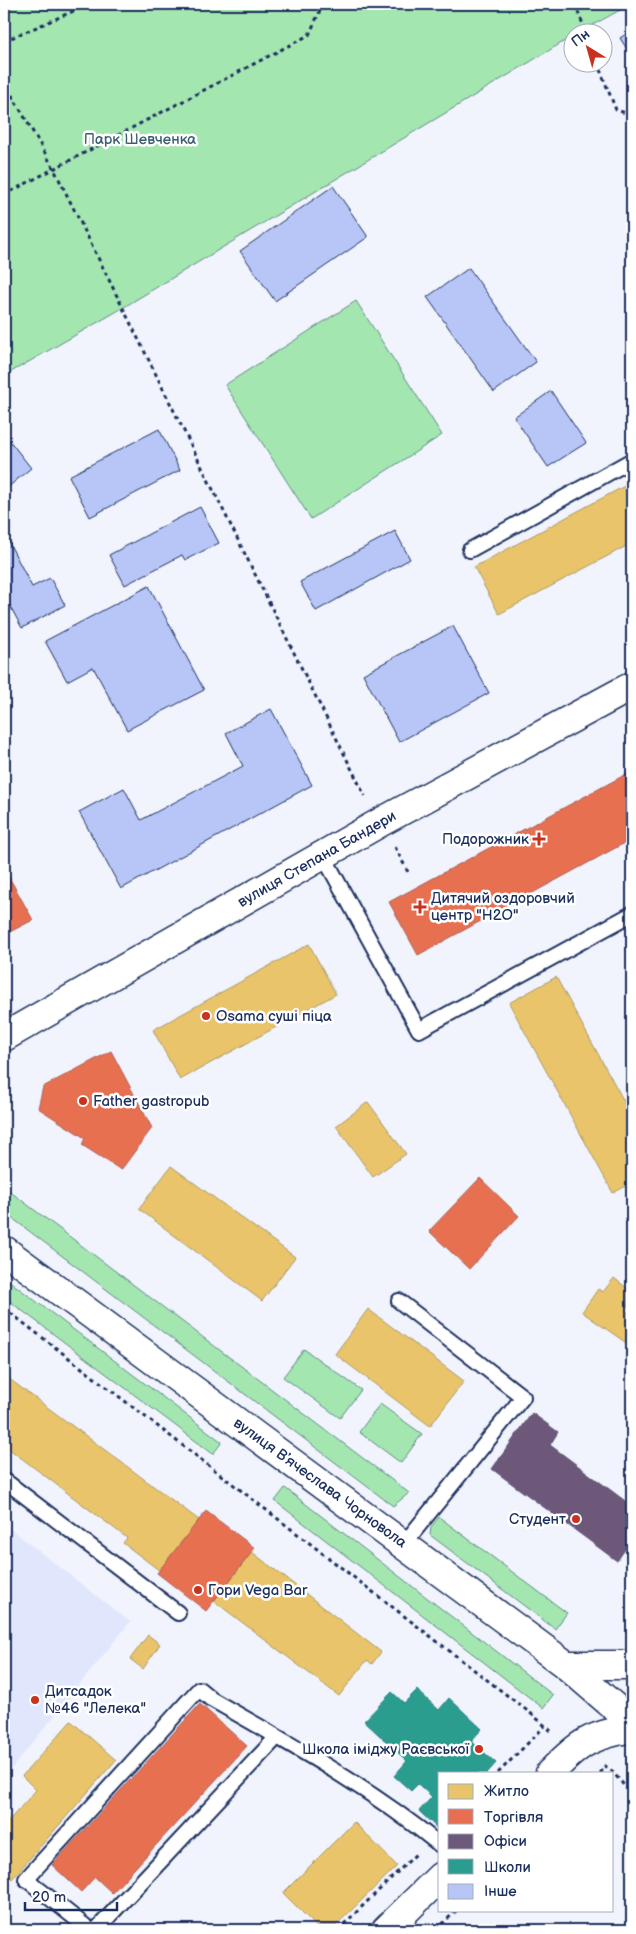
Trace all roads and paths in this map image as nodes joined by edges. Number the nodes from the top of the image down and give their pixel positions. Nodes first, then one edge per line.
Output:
1 (90, 4) edge
2 (323, 4) edge
3 (575, 4) edge
4 (582, 22) edge
5 (4, 41) edge
6 (601, 72) edge
7 (4, 81) edge
8 (632, 115) edge
9 (54, 169) junction
10 (4, 194) edge
11 (632, 460) edge
12 (470, 550) dead end
13 (632, 686) edge
14 (381, 822) junction
15 (323, 855) junction
16 (409, 874) dead end
17 (632, 914) edge
18 (4, 1037) edge
19 (4, 1250) edge
20 (400, 1301) dead end
21 (4, 1308) edge
22 (4, 1480) edge
23 (403, 1544) junction
24 (178, 1613) dead end
25 (566, 1665) junction
26 (632, 1665) edge
27 (632, 1722) edge
28 (545, 1726) junction
29 (632, 1728) edge
30 (277, 1737) junction
31 (574, 1749) junction
32 (606, 1767) junction
33 (499, 1772) edge
34 (551, 1772) edge
35 (601, 1772) edge
36 (611, 1772) edge
37 (614, 1776) edge
38 (632, 1795) edge
39 (437, 1843) edge
40 (438, 1879) edge
41 (455, 1912) edge
42 (90, 1930) edge
43 (96, 1930) edge
44 (338, 1930) edge
45 (386, 1930) edge
46 (436, 1930) edge

1 - 5 path
2 - 9 path
3 - 4 path
6 - 8 path
7 - 9 path
9 - 10 path
9 - 14 path
11 - 12 lane
13 - 14 main road, вулиця Степана Бандери
14 - 15 main road, вулиця Степана Бандери
14 - 16 path
15 - 17 lane
15 - 18 main road, вулиця Степана Бандери
19 - 23 main road, вулиця Вʼячеслава Чорновола
20 - 23 lane
21 - 28 path
22 - 24 lane
23 - 25 main road, вулиця Вʼячеслава Чорновола
25 - 26 main road
25 - 27 main road, вулиця Вʼячеслава Чорновола
28 - 31 path
28 - 33 path
29 - 31 main road
30 - 39 lane
30 - 42 lane
30 - 43 lane
31 - 32 path
31 - 34 main road
32 - 35 path
32 - 36 path
37 - 38 path
39 - 44 path
40 - 45 main road
41 - 46 path

